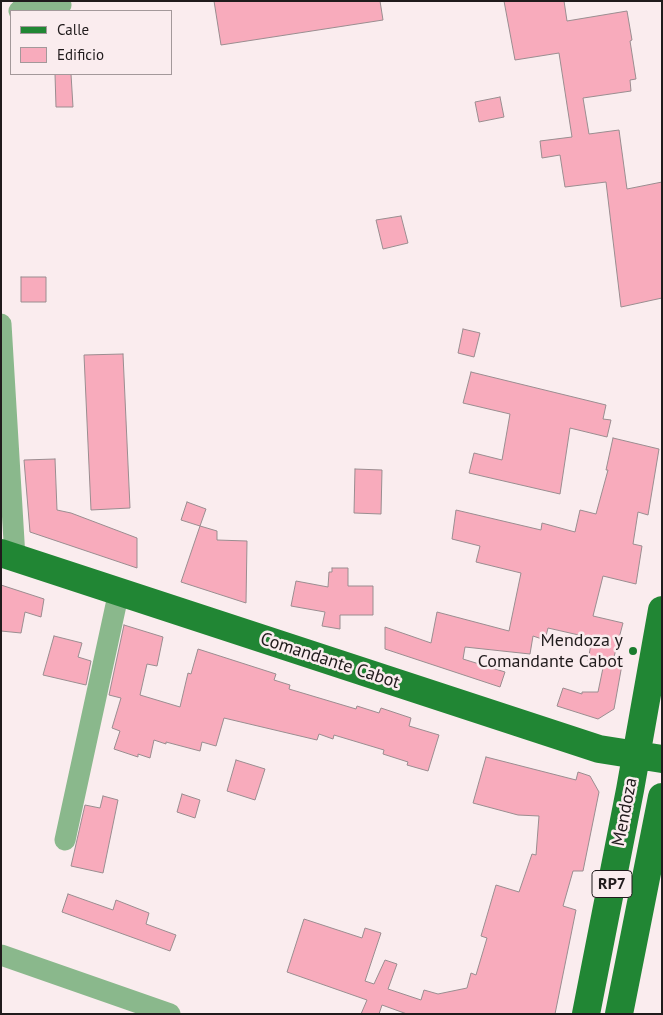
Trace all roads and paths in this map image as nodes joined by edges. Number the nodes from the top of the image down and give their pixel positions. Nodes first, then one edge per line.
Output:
1 (61, 5) dead end
2 (27, 10) edge
3 (1, 324) edge
4 (8, 555) edge
5 (119, 592) junction
6 (662, 610) edge
7 (649, 757) edge
8 (662, 797) edge
9 (65, 840) dead end
10 (1, 955) edge
11 (170, 1014) edge
12 (586, 1014) edge
13 (619, 1014) edge

1 - 2 street
3 - 4 street
4 - 5 main road, Comandante Cabot
5 - 7 main road, Comandante Cabot
5 - 9 street
6 - 7 main road, Mendoza / RP7
7 - 12 main road, Mendoza / RP7
8 - 13 main road, Mendoza / RP7
10 - 11 street

